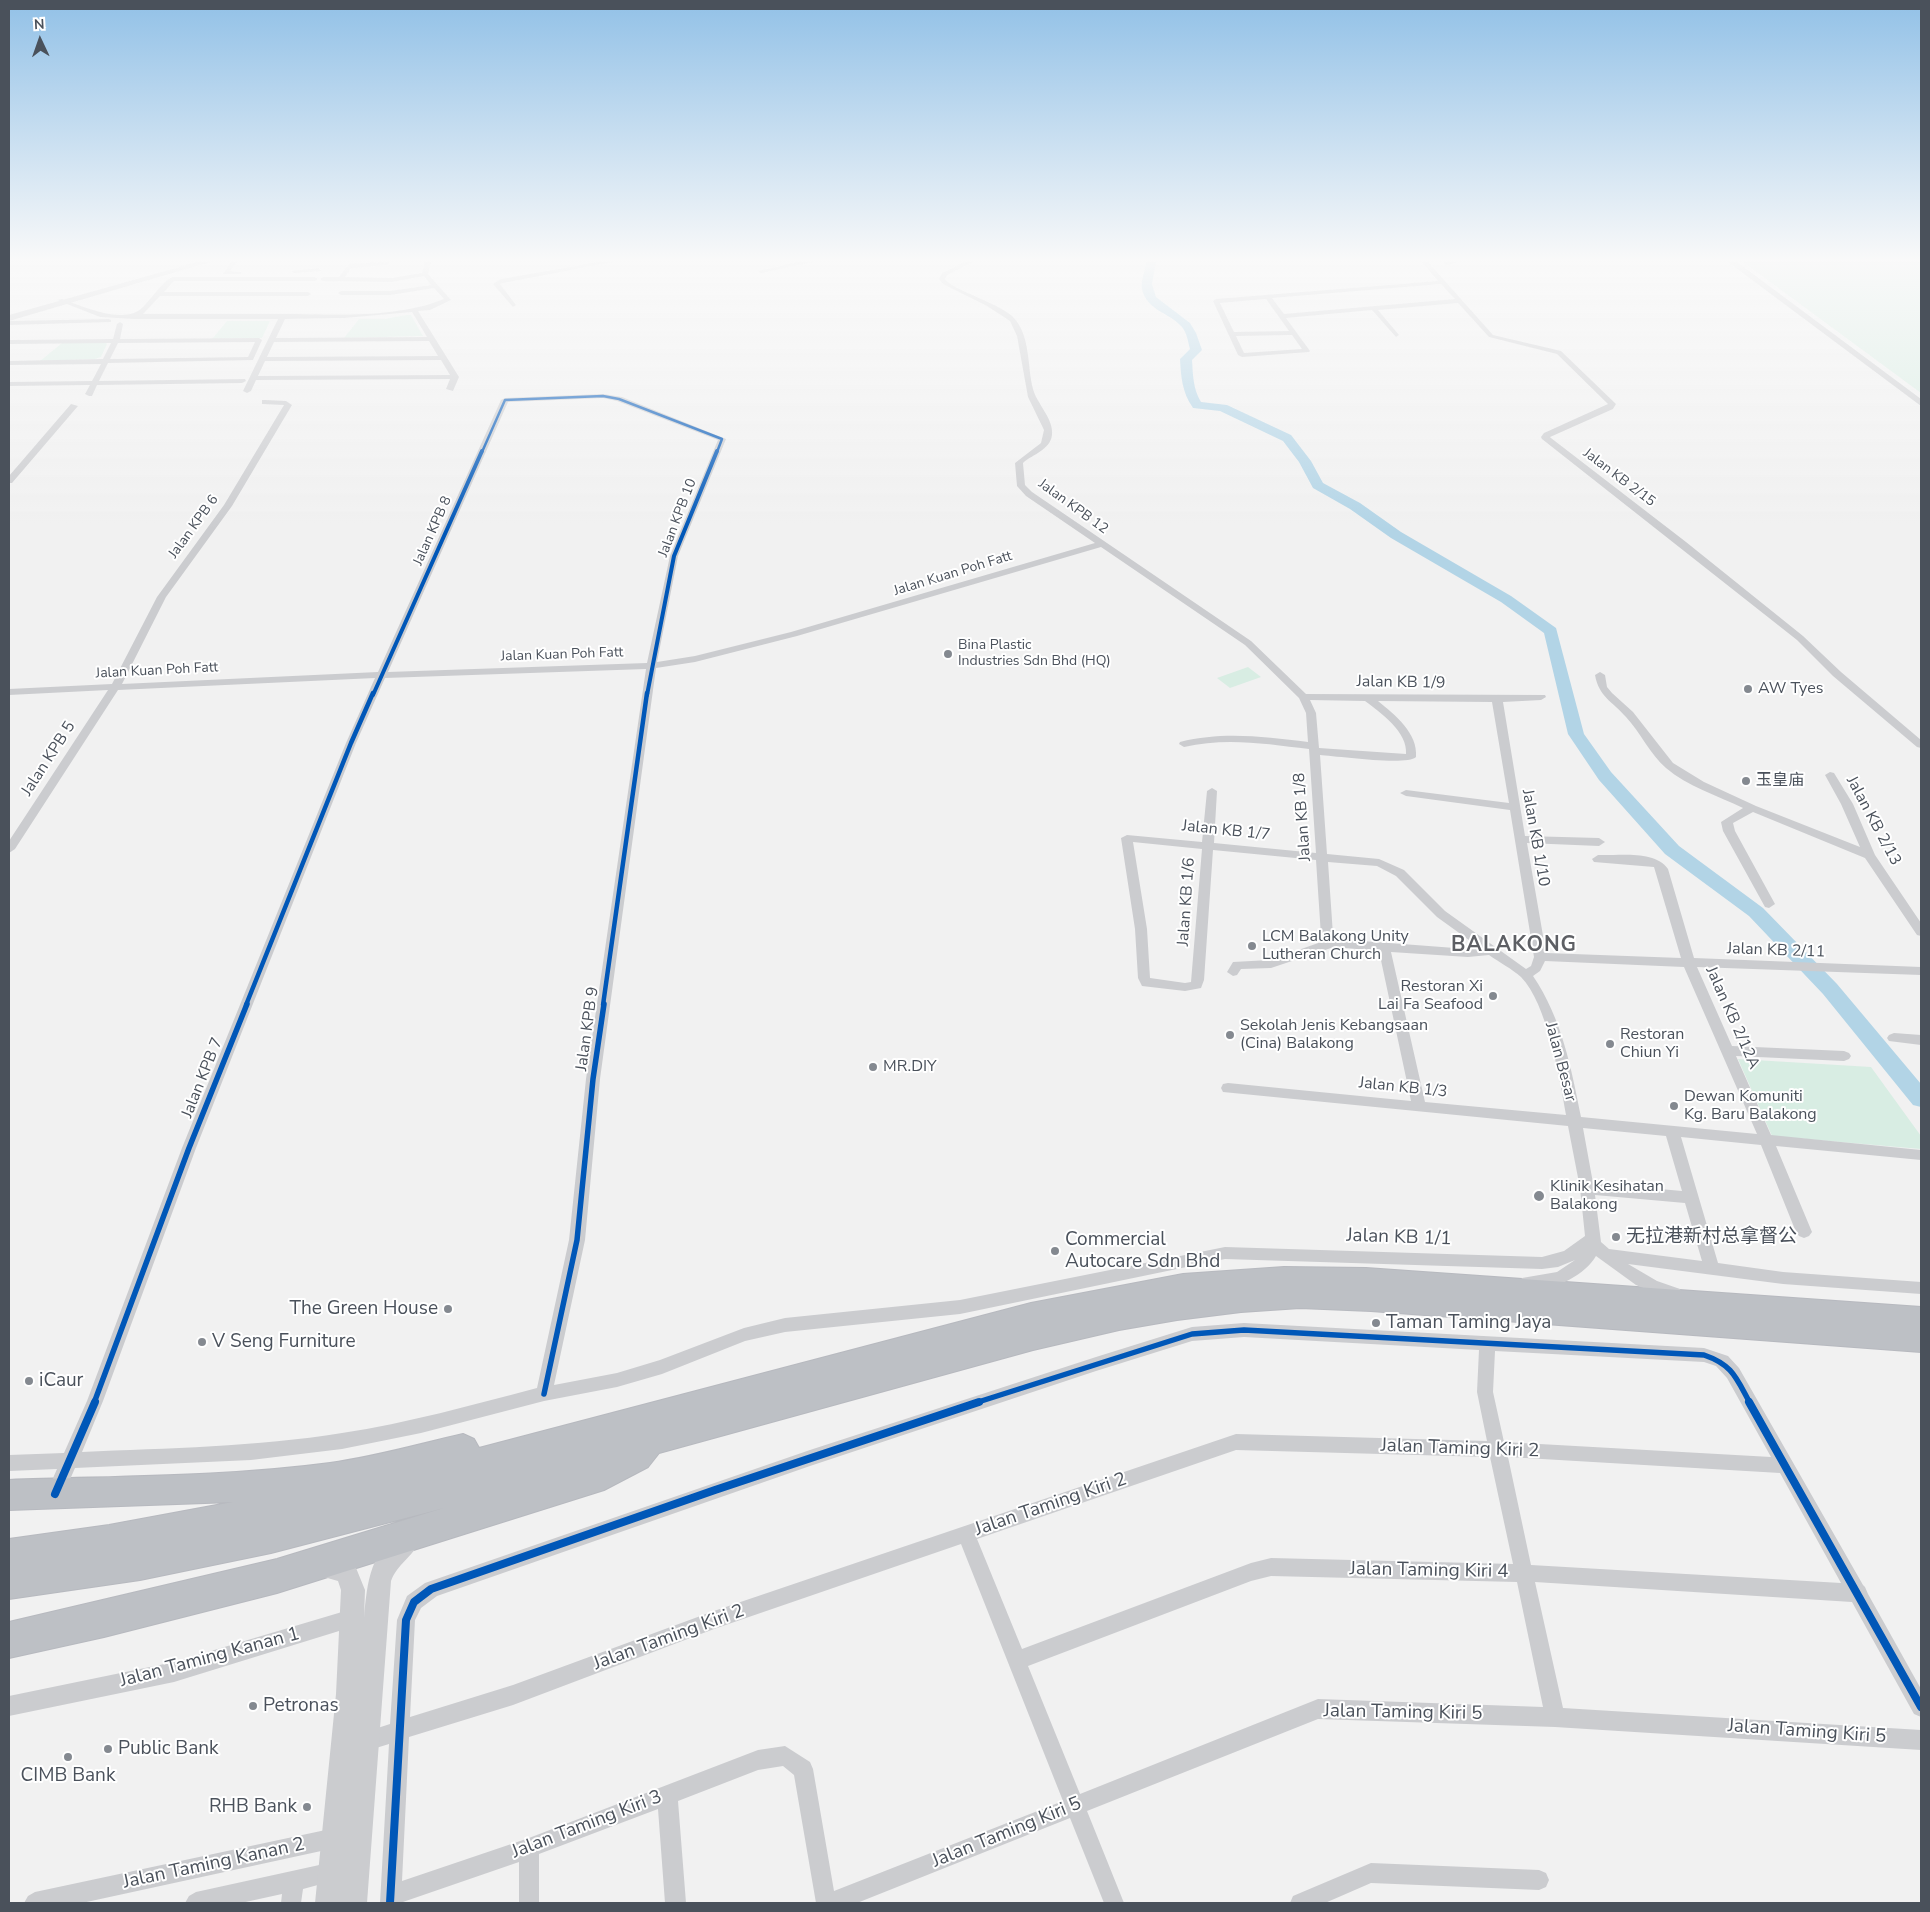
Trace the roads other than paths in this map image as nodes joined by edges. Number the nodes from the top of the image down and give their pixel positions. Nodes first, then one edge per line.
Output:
1 (110, 351) edge
2 (254, 351) edge
3 (266, 351) edge
4 (439, 351) edge
5 (1022, 351) edge
6 (1241, 351) edge
7 (1304, 351) edge
8 (1556, 351) edge
9 (1851, 351) edge
10 (444, 358) junction
11 (262, 359) junction
12 (105, 362) junction
13 (9, 363) edge
14 (254, 378) junction
15 (455, 378) junction
16 (242, 381) dead end
17 (9, 384) edge
18 (95, 384) junction
19 (450, 389) dead end
20 (247, 391) dead end
21 (89, 394) dead end
22 (508, 398) joint
23 (265, 402) dead end
24 (1921, 404) edge
25 (74, 406) dead end
26 (9, 481) edge
27 (1100, 544) junction
28 (651, 666) junction
29 (381, 675) junction
30 (1600, 675) dead end
31 (115, 687) junction
32 (9, 692) edge
33 (1367, 696) junction
34 (1303, 697) junction
35 (1541, 697) dead end
36 (1497, 699) junction
37 (1184, 744) dead end
38 (1921, 745) edge
39 (1315, 749) junction
40 (1830, 775) dead end
41 (1212, 791) dead end
42 (1406, 793) dead end
43 (1513, 807) junction
44 (1752, 808) junction
45 (1519, 838) junction
46 (1599, 842) dead end
47 (1207, 846) junction
48 (9, 849) edge
49 (1870, 855) junction
50 (1322, 858) junction
51 (1598, 859) dead end
52 (1768, 904) dead end
53 (1921, 932) edge
54 (1330, 939) junction
55 (1384, 947) junction
56 (1488, 950) junction
57 (1540, 957) junction
58 (1689, 964) junction
59 (1921, 971) edge
60 (1233, 972) dead end
61 (1526, 975) junction
62 (1196, 985) joint
63 (1894, 1038) dead end
64 (1921, 1040) edge
65 (1727, 1051) junction
66 (1844, 1056) dead end
67 (1228, 1088) dead end
68 (1419, 1107) junction
69 (1576, 1122) junction
70 (1672, 1132) junction
71 (1767, 1141) junction
72 (1919, 1155) edge
73 (1587, 1188) junction
74 (1691, 1198) junction
75 (1804, 1232) dead end
76 (1597, 1246) junction
77 (1712, 1270) junction
78 (1472, 1287) junction
79 (1921, 1288) edge
80 (1705, 1303) junction
81 (1921, 1320) edge
82 (1921, 1339) edge
83 (1487, 1342) junction
84 (544, 1394) junction
85 (649, 1441) junction
86 (1498, 1449) junction
87 (520, 1451) junction
88 (70, 1461) junction
89 (9, 1463) edge
90 (1787, 1466) junction
91 (55, 1494) junction
92 (9, 1495) edge
93 (444, 1523) junction
94 (966, 1534) junction
95 (9, 1555) edge
96 (1524, 1573) junction
97 (277, 1576) junction
98 (9, 1582) edge
99 (1859, 1594) junction
100 (352, 1618) junction
101 (9, 1640) edge
102 (1016, 1661) junction
103 (9, 1706) edge
104 (1921, 1707) edge
105 (1555, 1717) junction
106 (399, 1733) junction
107 (1921, 1740) edge
108 (355, 1744) junction
109 (667, 1794) junction
110 (1076, 1806) junction
111 (335, 1838) junction
112 (528, 1848) junction
113 (357, 1866) junction
114 (332, 1872) junction
115 (294, 1880) junction
116 (1538, 1880) dead end
117 (390, 1900) edge
118 (35, 1903) edge
119 (196, 1903) edge
120 (291, 1903) edge
121 (329, 1903) edge
122 (353, 1903) edge
123 (530, 1903) edge
124 (676, 1903) edge
125 (826, 1903) edge
126 (831, 1903) edge
127 (1114, 1903) edge
128 (1300, 1903) edge

1 - 12 street
2 - 12 street
3 - 11 street
4 - 10 street
5 - 27 street, Jalan KPB 12
6 - 7 street
8 - 38 street, Jalan KB 2/15
9 - 24 street
10 - 11 street
10 - 15 street
11 - 14 street
12 - 13 street
12 - 18 street
14 - 15 street
14 - 20 street
15 - 19 street
16 - 18 street
17 - 18 street
18 - 21 street
22 - 28 street, Jalan KPB 10
22 - 29 street, Jalan KPB 8
23 - 31 street, Jalan KPB 6
25 - 26 street
27 - 28 street, Jalan Kuan Poh Fatt
27 - 34 street, Jalan KPB 12
28 - 29 street, Jalan Kuan Poh Fatt
28 - 84 street, Jalan KPB 9
29 - 31 street, Jalan Kuan Poh Fatt
29 - 88 street, Jalan KPB 7
30 - 44 street
31 - 32 street, Jalan Kuan Poh Fatt
31 - 48 street, Jalan KPB 5
33 - 34 street, Jalan KB 1/9
33 - 36 street, Jalan KB 1/9
33 - 39 street
34 - 39 street, Jalan KB 1/8
35 - 36 street, Jalan KB 1/9
36 - 43 street, Jalan KB 1/10
37 - 39 street
39 - 50 street, Jalan KB 1/8
40 - 49 street, Jalan KB 2/13
41 - 47 street, Jalan KB 1/6
42 - 43 street
43 - 45 street, Jalan KB 1/10
44 - 49 street
44 - 52 street
45 - 46 street
45 - 57 street, Jalan KB 1/10
47 - 50 street, Jalan KB 1/7
47 - 62 street, Jalan KB 1/6
47 - 62 street, Jalan KB 1/7
49 - 53 street, Jalan KB 2/13
50 - 54 street, Jalan KB 1/8
50 - 56 street, Jalan Besar
51 - 58 street, Jalan KB 2/12A
54 - 55 street
54 - 60 street
55 - 56 street
55 - 68 street
56 - 61 street, Jalan Besar
57 - 58 street, Jalan KB 2/11
57 - 61 street
58 - 59 street, Jalan KB 2/11
58 - 65 street, Jalan KB 2/12A
61 - 69 street, Jalan Besar
63 - 64 street
65 - 66 street
65 - 71 street, Jalan KB 2/12A
67 - 68 street, Jalan KB 1/3
68 - 69 street, Jalan KB 1/3
69 - 70 street, Jalan KB 1/3
69 - 73 street, Jalan Besar
70 - 71 street, Jalan KB 1/3
70 - 74 street
71 - 72 street, Jalan KB 1/3
71 - 75 street, Jalan KB 2/12A
73 - 74 street
73 - 76 street, Jalan Besar
74 - 77 street
76 - 77 street
76 - 78 street
76 - 80 street
76 - 84 street, Jalan KB 1/1
77 - 79 street
78 - 80 highway
78 - 87 highway
80 - 81 highway
82 - 85 highway
83 - 86 street
83 - 90 street
83 - 106 street
84 - 88 street, Jalan KB 1/1
85 - 93 highway
85 - 98 highway
86 - 90 street, Jalan Taming Kiri 2
86 - 94 street, Jalan Taming Kiri 2
86 - 96 street
87 - 91 highway
87 - 95 highway
88 - 89 street, Jalan KB 1/1
88 - 91 street, Jalan KPB 7
90 - 99 street
91 - 92 highway
93 - 97 highway
93 - 108 street
94 - 102 street
94 - 106 street, Jalan Taming Kiri 2
96 - 99 street, Jalan Taming Kiri 4
96 - 102 street, Jalan Taming Kiri 4
96 - 105 street
97 - 100 street
97 - 101 highway
99 - 104 street
100 - 103 street, Jalan Taming Kanan 1
100 - 108 street
102 - 110 street
105 - 107 street, Jalan Taming Kiri 5
105 - 110 street, Jalan Taming Kiri 5
106 - 108 street, Jalan Taming Kiri 2
106 - 117 street
108 - 111 street
108 - 113 street
109 - 112 street, Jalan Taming Kiri 3
109 - 124 street
109 - 125 street, Jalan Taming Kiri 3
110 - 126 street, Jalan Taming Kiri 5
110 - 127 street
111 - 114 street
111 - 118 street, Jalan Taming Kanan 2
112 - 117 street, Jalan Taming Kiri 3
112 - 123 street
113 - 114 street
113 - 122 street
114 - 115 street
114 - 121 street
115 - 119 street
115 - 120 street
116 - 128 street

